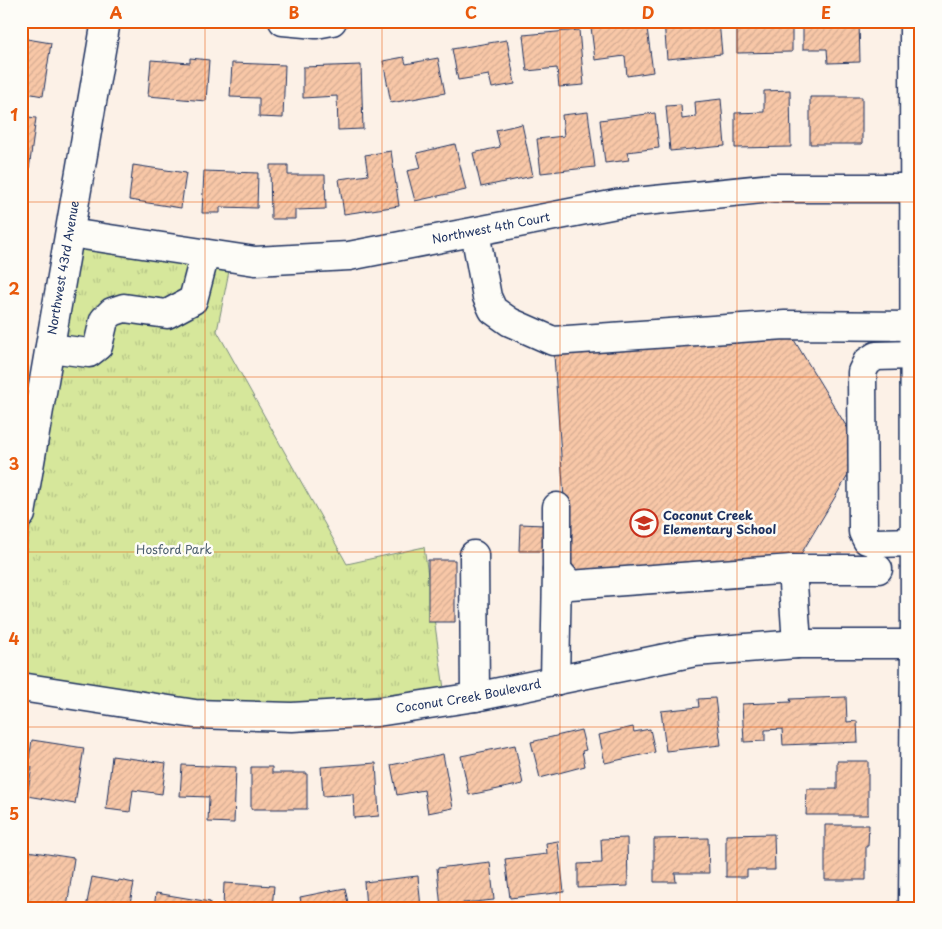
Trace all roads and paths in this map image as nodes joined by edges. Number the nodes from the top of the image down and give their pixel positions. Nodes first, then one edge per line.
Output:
1 (106, 21) edge
2 (283, 21) edge
3 (332, 21) edge
4 (914, 21) edge
5 (914, 188) junction
6 (475, 232) junction
7 (70, 233) junction
8 (205, 254) junction
9 (917, 282) edge
10 (914, 326) junction
11 (50, 348) junction
12 (914, 355) junction
13 (557, 507) dead end
14 (21, 514) edge
15 (914, 542) junction
16 (474, 555) dead end
17 (792, 569) junction
18 (878, 569) dead end
19 (557, 570) junction
20 (797, 644) junction
21 (914, 644) junction
22 (555, 681) junction
23 (21, 687) edge
24 (475, 697) junction
25 (913, 908) edge

1 - 7 street, Northwest 43rd Avenue
2 - 3 street
4 - 5 street
5 - 6 street, Northwest 4th Court
5 - 9 street
6 - 8 street, Northwest 4th Court
6 - 10 street
7 - 8 street, Northwest 4th Court
7 - 11 street, Northwest 43rd Avenue
8 - 11 street
9 - 10 street
10 - 12 street
11 - 14 street, Northwest 43rd Avenue
12 - 15 street
12 - 15 street
13 - 19 street
15 - 21 street
16 - 24 street
17 - 18 street
17 - 19 street
17 - 20 street
19 - 22 street
20 - 21 street, Coconut Creek Boulevard
20 - 22 street, Coconut Creek Boulevard
21 - 25 street
22 - 24 street, Coconut Creek Boulevard
23 - 24 street, Coconut Creek Boulevard

